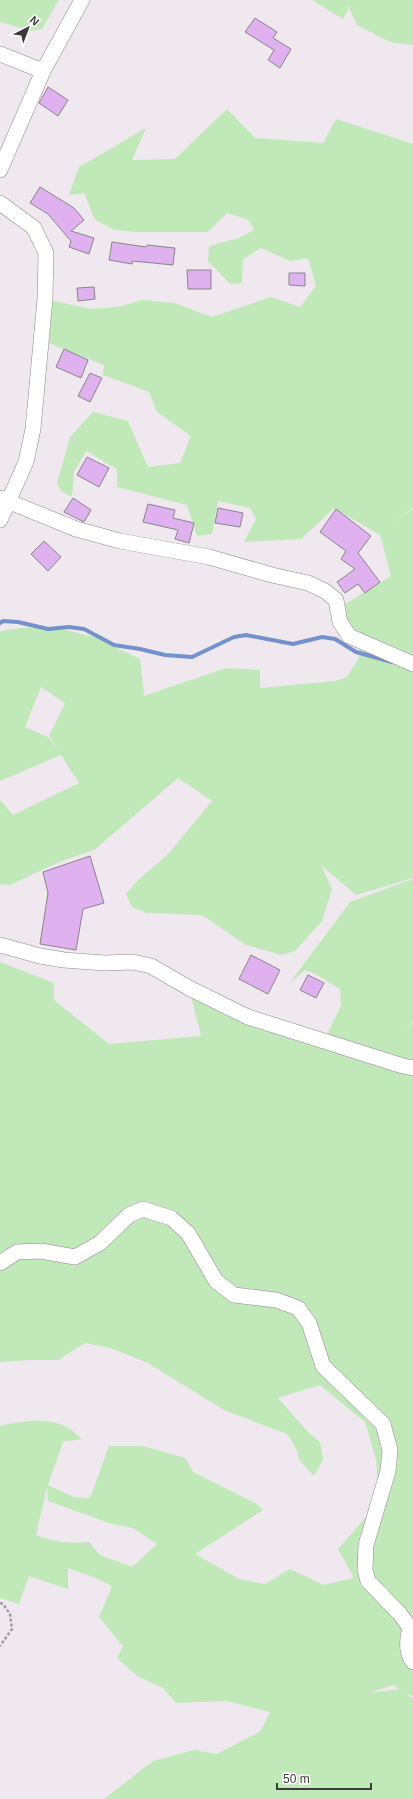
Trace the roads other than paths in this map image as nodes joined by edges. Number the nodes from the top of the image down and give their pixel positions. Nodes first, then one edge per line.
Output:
1 (82, 0) edge
2 (0, 54) edge
3 (43, 71) junction
4 (0, 170) edge
5 (0, 202) edge
6 (4, 499) edge
7 (0, 520) edge
8 (413, 664) edge
9 (0, 945) edge
10 (413, 1068) edge
11 (0, 1263) edge
12 (413, 1662) edge

1 - 3 street
2 - 3 street
3 - 4 street
5 - 6 street
6 - 7 street
6 - 8 street
9 - 10 street
11 - 12 street

